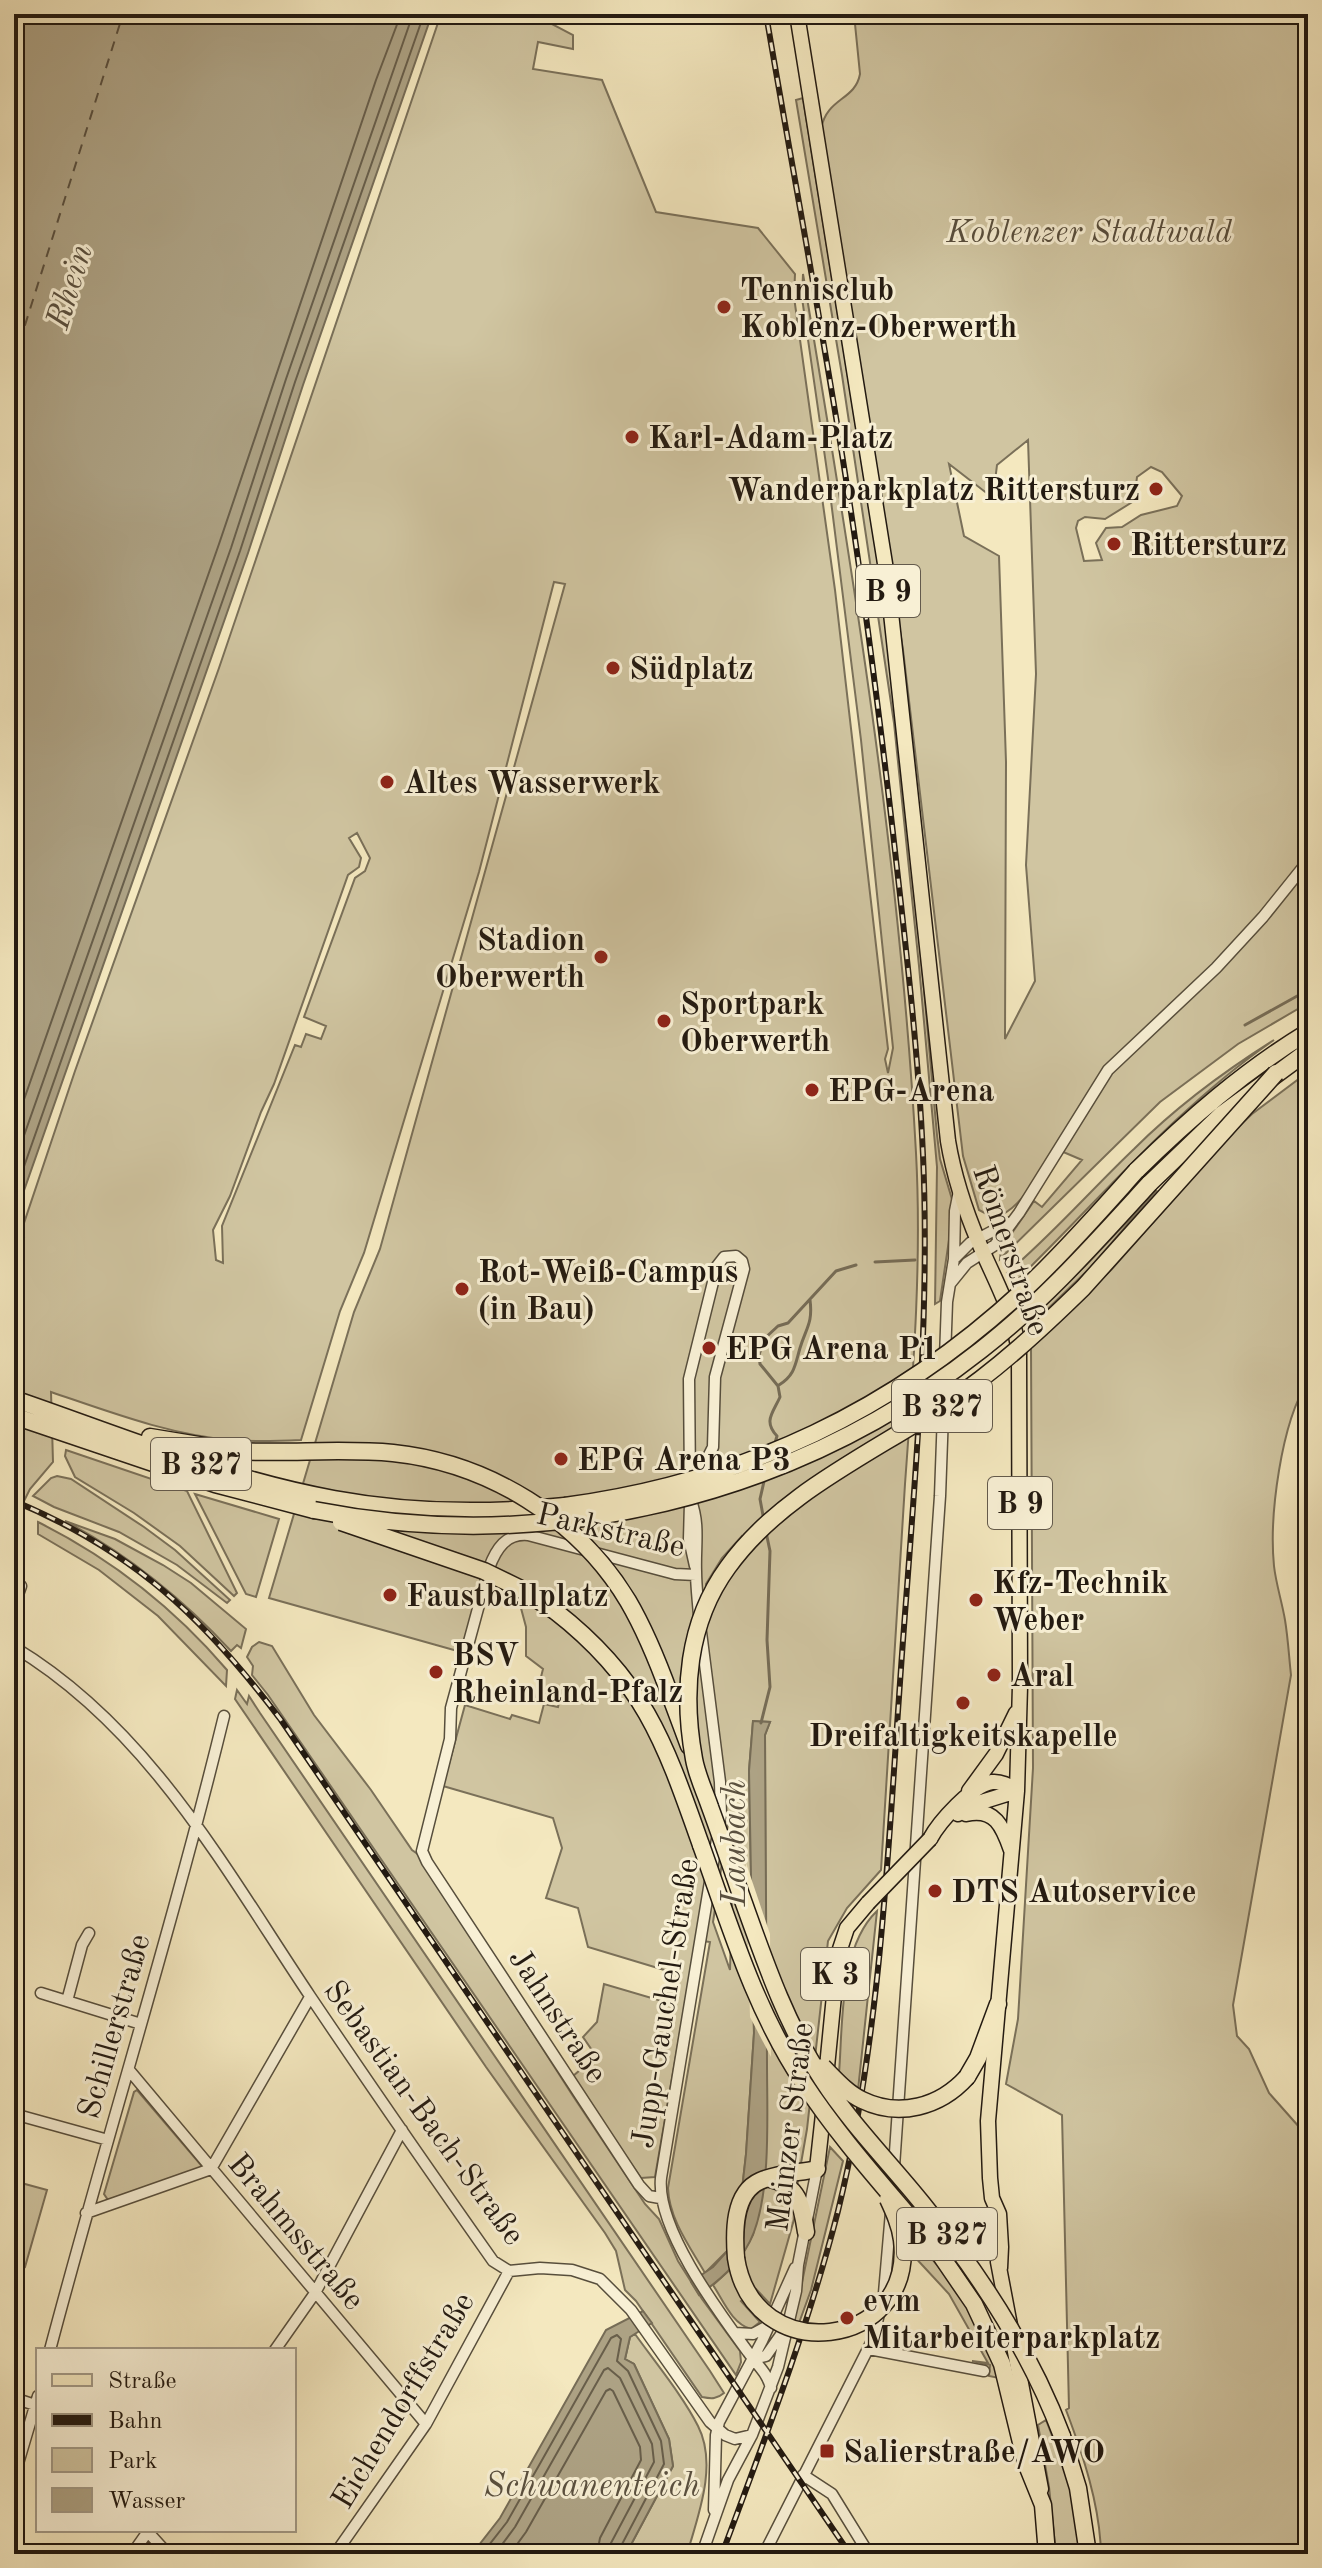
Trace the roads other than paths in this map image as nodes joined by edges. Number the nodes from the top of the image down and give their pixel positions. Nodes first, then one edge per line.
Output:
1 (797, 14) edge
2 (1308, 861) edge
3 (1308, 1032) edge
4 (1308, 1051) edge
5 (1276, 1073) junction
6 (959, 1190) junction
7 (980, 1246) junction
8 (954, 1259) junction
9 (950, 1284) junction
10 (14, 1399) edge
11 (14, 1416) edge
12 (690, 1473) junction
13 (314, 1510) junction
14 (696, 1571) junction
15 (21, 1586) dead end
16 (14, 1606) edge
17 (14, 1647) edge
18 (1019, 1705) junction
19 (224, 1716) dead end
20 (694, 1762) junction
21 (1017, 1791) junction
22 (966, 1798) junction
23 (955, 1817) junction
24 (197, 1826) junction
25 (930, 1839) junction
26 (422, 1851) joint
27 (1012, 1854) junction
28 (89, 1933) dead end
29 (41, 1993) dead end
30 (310, 1997) junction
31 (67, 2001) junction
32 (998, 2004) junction
33 (141, 2024) junction
34 (805, 2049) junction
35 (129, 2070) junction
36 (14, 2114) edge
37 (402, 2130) junction
38 (108, 2140) junction
39 (211, 2169) junction
40 (817, 2169) junction
41 (769, 2179) junction
42 (883, 2186) junction
43 (660, 2198) junction
44 (86, 2213) junction
45 (806, 2232) junction
46 (798, 2265) junction
47 (509, 2271) junction
48 (315, 2293) junction
49 (771, 2323) junction
50 (788, 2324) junction
51 (735, 2333) junction
52 (51, 2348) edge
53 (276, 2348) edge
54 (869, 2349) junction
55 (753, 2359) junction
56 (984, 2371) dead end
57 (771, 2388) junction
58 (686, 2391) junction
59 (14, 2398) edge
60 (36, 2402) edge
61 (36, 2405) edge
62 (725, 2408) junction
63 (426, 2424) junction
64 (717, 2430) junction
65 (752, 2435) junction
66 (803, 2475) junction
67 (14, 2477) edge
68 (1043, 2505) junction
69 (712, 2528) junction
70 (147, 2532) edge
71 (149, 2532) edge
72 (132, 2554) edge
73 (168, 2554) edge
74 (335, 2554) edge
75 (702, 2554) edge
76 (764, 2554) edge
77 (869, 2554) edge
78 (1047, 2554) edge
79 (1088, 2554) edge

1 - 6 main road, Römerstraße / B 9
2 - 7 street
3 - 10 highway, B 327, bridge
4 - 5 highway, B 327
5 - 13 highway, B 327, bridge
5 - 20 highway, B 327, bridge
6 - 7 main road, Römerstraße / B 9
6 - 8 street
7 - 8 street
7 - 9 street
7 - 18 main road, Römerstraße / B 9
8 - 9 street
9 - 54 street
10 - 20 highway, B 327, bridge
11 - 13 highway, B 327
12 - 12 street, Jupp-Gauchel-Straße
12 - 14 street, Jupp-Gauchel-Straße
13 - 42 highway, B 327, bridge
14 - 26 street, Parkstraße
14 - 43 street, Jupp-Gauchel-Straße
15 - 16 street
17 - 24 street, Sebastian-Bach-Straße
18 - 21 main road, Römerstraße
18 - 22 main road, K 3
19 - 24 street, Schillerstraße
20 - 34 highway, B 327, bridge
21 - 22 main road, Mainzer Straße / K 3
21 - 23 main road, Mainzer Straße / K 3
21 - 27 main road, Römerstraße
22 - 25 main road, Mainzer Straße / K 3
23 - 25 main road, Mainzer Straße / K 3
23 - 27 main road
24 - 30 street, Sebastian-Bach-Straße
24 - 33 street, Schillerstraße
25 - 40 main road, Mainzer Straße / K 3, bridge
26 - 43 street, Jahnstraße
27 - 32 main road, Römerstraße
28 - 31 street
29 - 31 street
30 - 37 street, Sebastian-Bach-Straße
30 - 39 street
31 - 33 street
32 - 34 highway, bridge
32 - 68 main road, Römerstraße
33 - 35 street, Schillerstraße
34 - 79 highway, B 327, bridge
35 - 38 street, Schillerstraße
35 - 39 street, Brahmsstraße
36 - 38 street
37 - 47 street, Sebastian-Bach-Straße
37 - 48 street
38 - 44 street, Schillerstraße
39 - 44 street
39 - 48 street, Brahmsstraße
40 - 41 highway
40 - 45 street, Mainzer Straße / K 3
41 - 42 highway, bridge
41 - 45 highway
42 - 68 highway, B 327, bridge
43 - 51 street, Jupp-Gauchel-Straße
44 - 52 street, Schillerstraße
45 - 46 street, Mainzer Straße / K 3
46 - 49 street, Mainzer Straße / K 3
46 - 50 street, Mainzer Straße / K 3
47 - 58 street, Sebastian-Bach-Straße
47 - 63 street, Eichendorffstraße
48 - 53 street
48 - 63 street, Brahmsstraße
49 - 51 street
49 - 55 street, Mainzer Straße / K 3
50 - 55 street, Mainzer Straße / K 3
50 - 57 street, Mainzer Straße / K 3
51 - 55 street, Jupp-Gauchel-Straße
54 - 56 street
54 - 66 street
55 - 57 street, Jupp-Gauchel-Straße
55 - 62 street, Mainzer Straße / K 3
57 - 65 street, Mainzer Straße / K 3
58 - 62 street
58 - 64 street, Sebastian-Bach-Straße
59 - 60 street
61 - 67 street
62 - 64 street, Mainzer Straße / K 3
63 - 74 street, Eichendorffstraße
64 - 65 street
64 - 69 street, Mainzer Straße / K 3
65 - 69 street, Mainzer Straße / K 3
66 - 76 street
66 - 77 street
68 - 78 highway
69 - 75 street, Mainzer Straße / K 3
70 - 72 street
71 - 73 street

